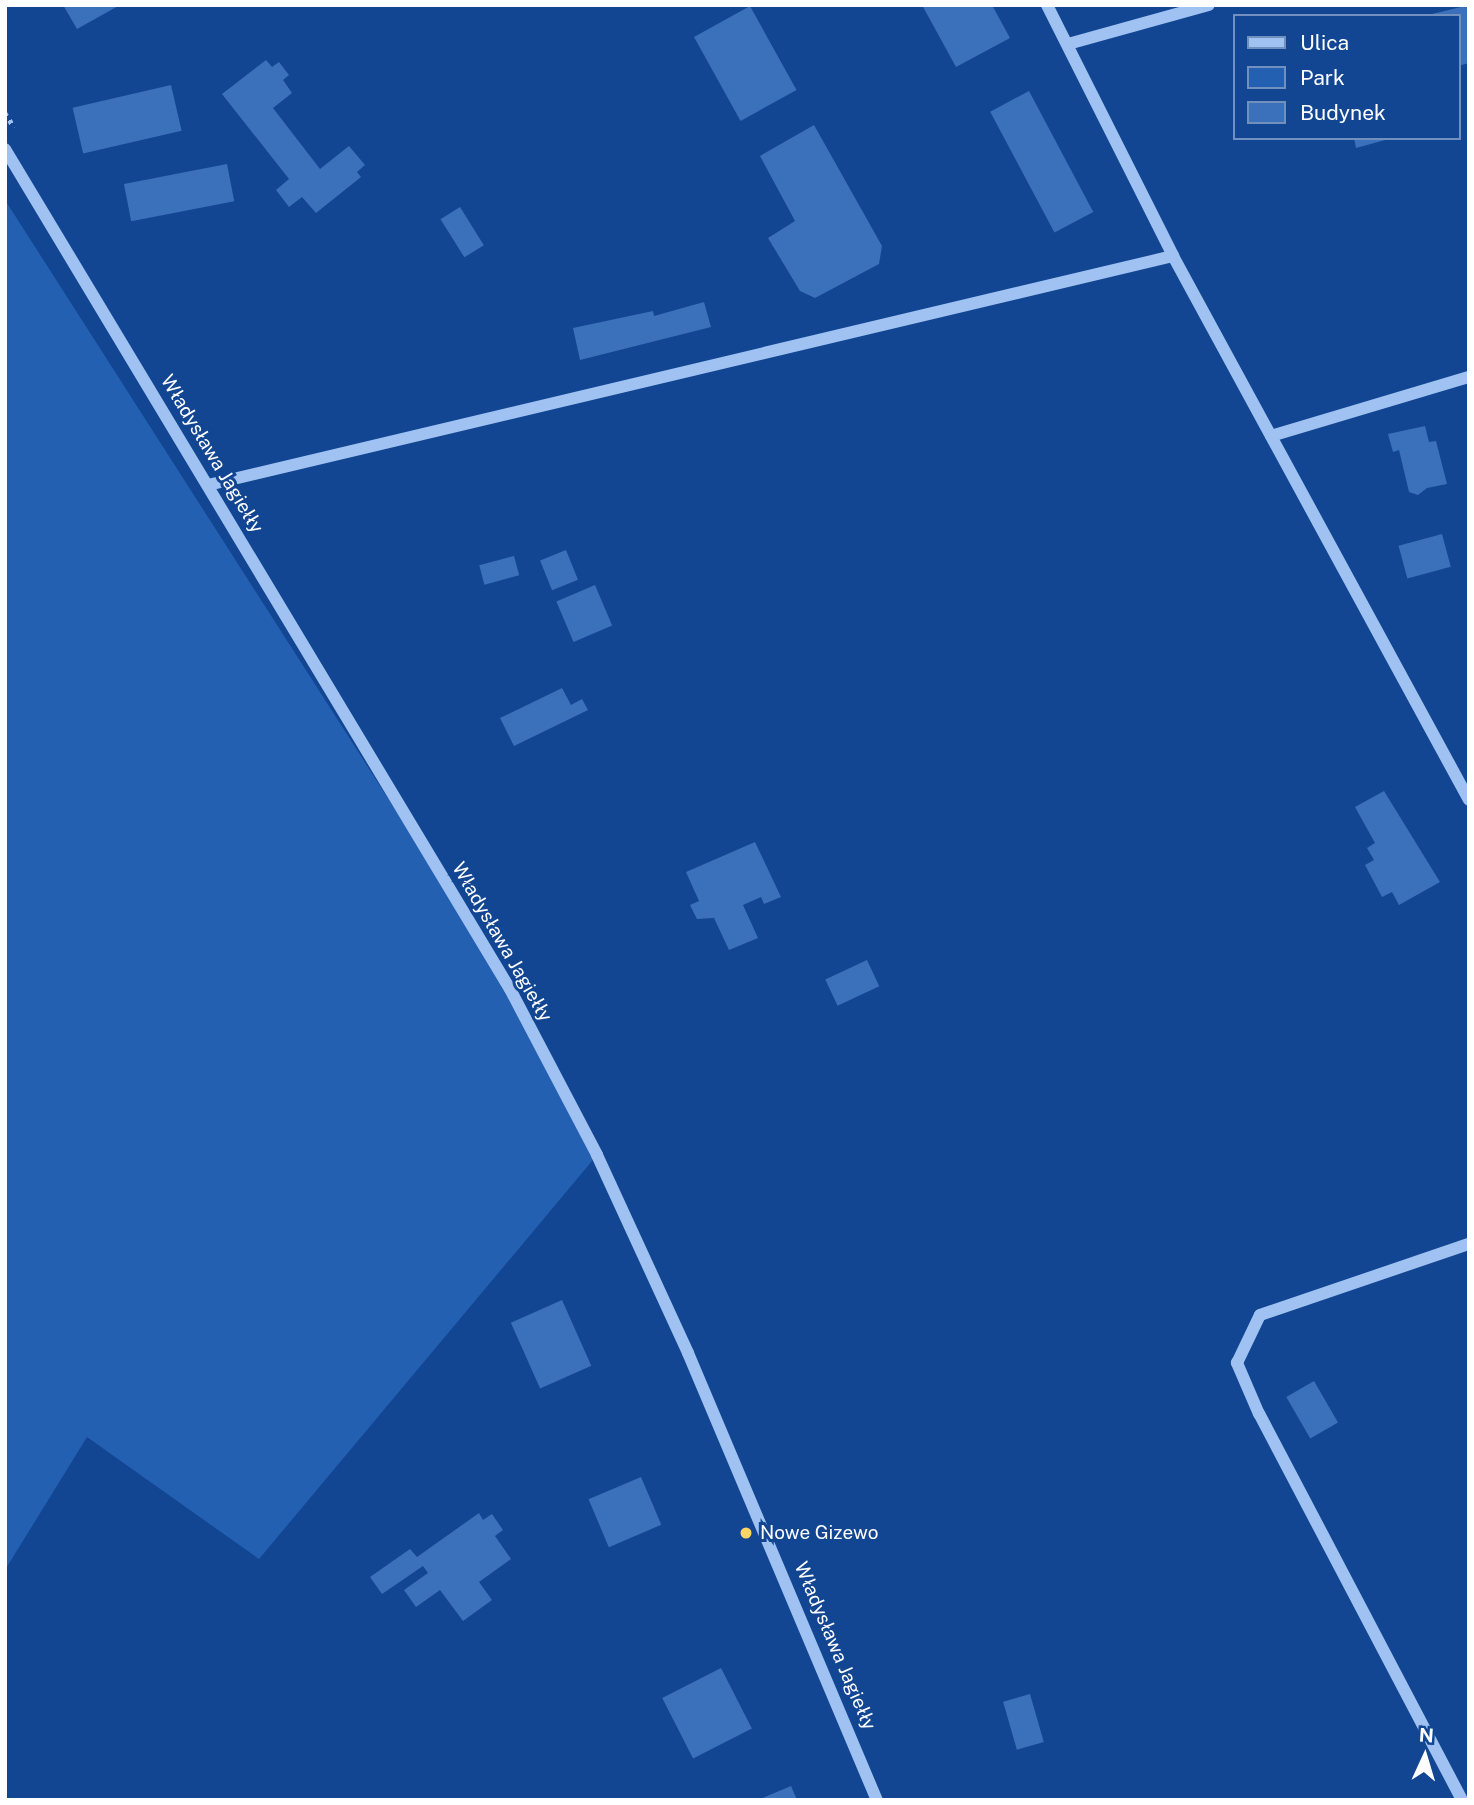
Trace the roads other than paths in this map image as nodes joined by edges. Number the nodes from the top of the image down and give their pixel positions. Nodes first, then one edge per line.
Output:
1 (1046, 5) edge
2 (1209, 5) edge
3 (1068, 44) junction
4 (5, 149) edge
5 (1173, 256) junction
6 (1469, 377) edge
7 (1271, 436) junction
8 (208, 485) junction
9 (1469, 800) edge
10 (1469, 1244) edge
11 (877, 1800) edge
12 (1462, 1800) edge

1 - 3 street
2 - 3 street
3 - 5 street
4 - 8 street, Władysława Jagiełły
5 - 7 street
5 - 8 street
6 - 7 street
7 - 9 street
8 - 11 street, Władysława Jagiełły
10 - 12 street

